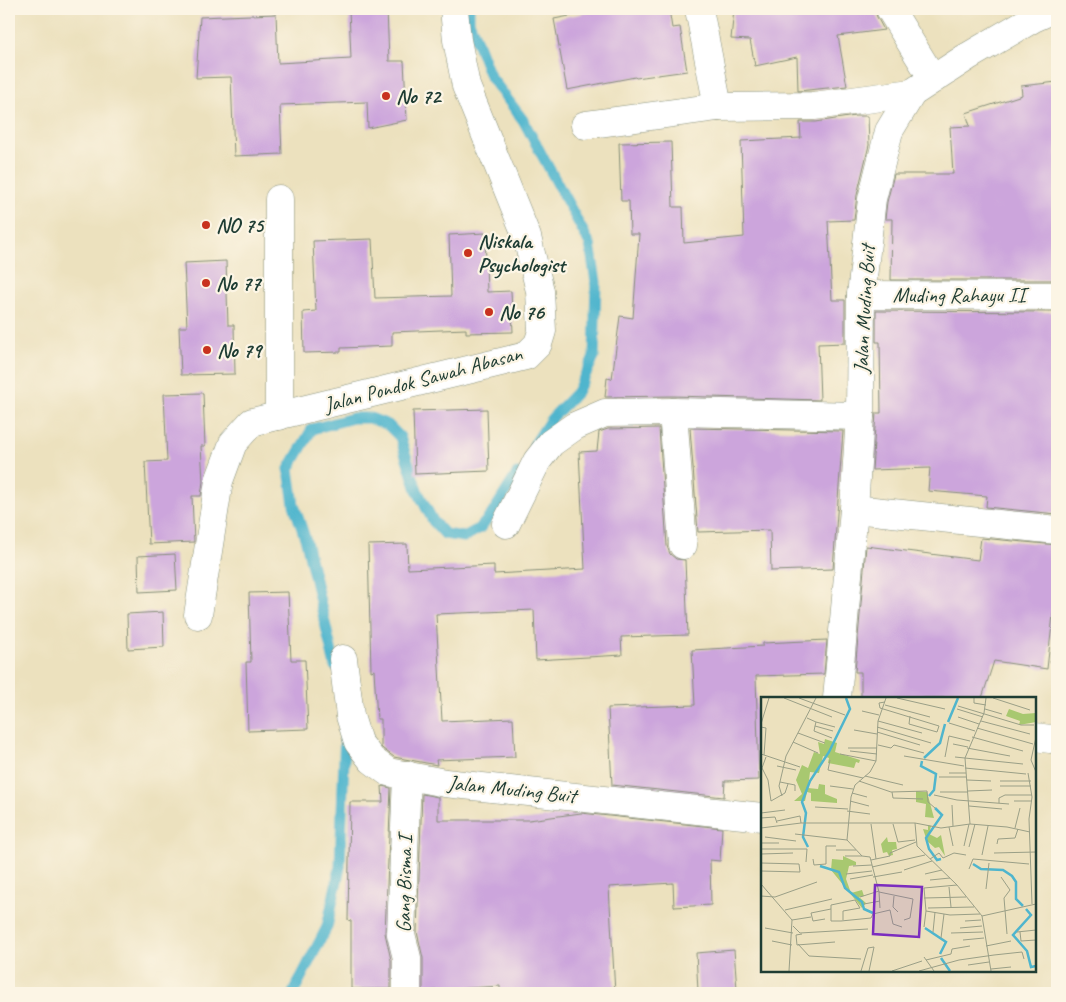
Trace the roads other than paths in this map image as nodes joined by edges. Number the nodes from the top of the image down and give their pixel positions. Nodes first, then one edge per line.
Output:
1 (454, 9) edge
2 (698, 9) edge
3 (890, 9) edge
4 (1054, 9) edge
5 (922, 86) junction
6 (718, 107) junction
7 (585, 125) dead end
8 (279, 199) dead end
9 (861, 294) junction
10 (1057, 296) edge
11 (673, 412) junction
12 (279, 416) junction
13 (860, 416) junction
14 (854, 509) junction
15 (506, 524) dead end
16 (1057, 530) edge
17 (683, 545) dead end
18 (198, 615) dead end
19 (343, 659) dead end
20 (837, 697) edge
21 (407, 776) junction
22 (761, 817) edge
23 (407, 993) edge

1 - 12 street, Jalan Pondok Sawah Abasan
2 - 6 street
3 - 5 street
4 - 5 street, Jalan Muding Buit
5 - 6 street
5 - 9 street, Jalan Muding Buit
6 - 7 street
8 - 12 street
9 - 10 street, Muding Rahayu II
9 - 13 street, Jalan Muding Buit
11 - 13 street
11 - 15 street
11 - 17 street
12 - 18 street, Jalan Pondok Sawah Abasan
13 - 14 street, Jalan Muding Buit
14 - 16 street
14 - 20 street, Jalan Muding Buit
19 - 21 street, Jalan Muding Buit
21 - 22 street, Jalan Muding Buit
21 - 23 street, Gang Bisma I

